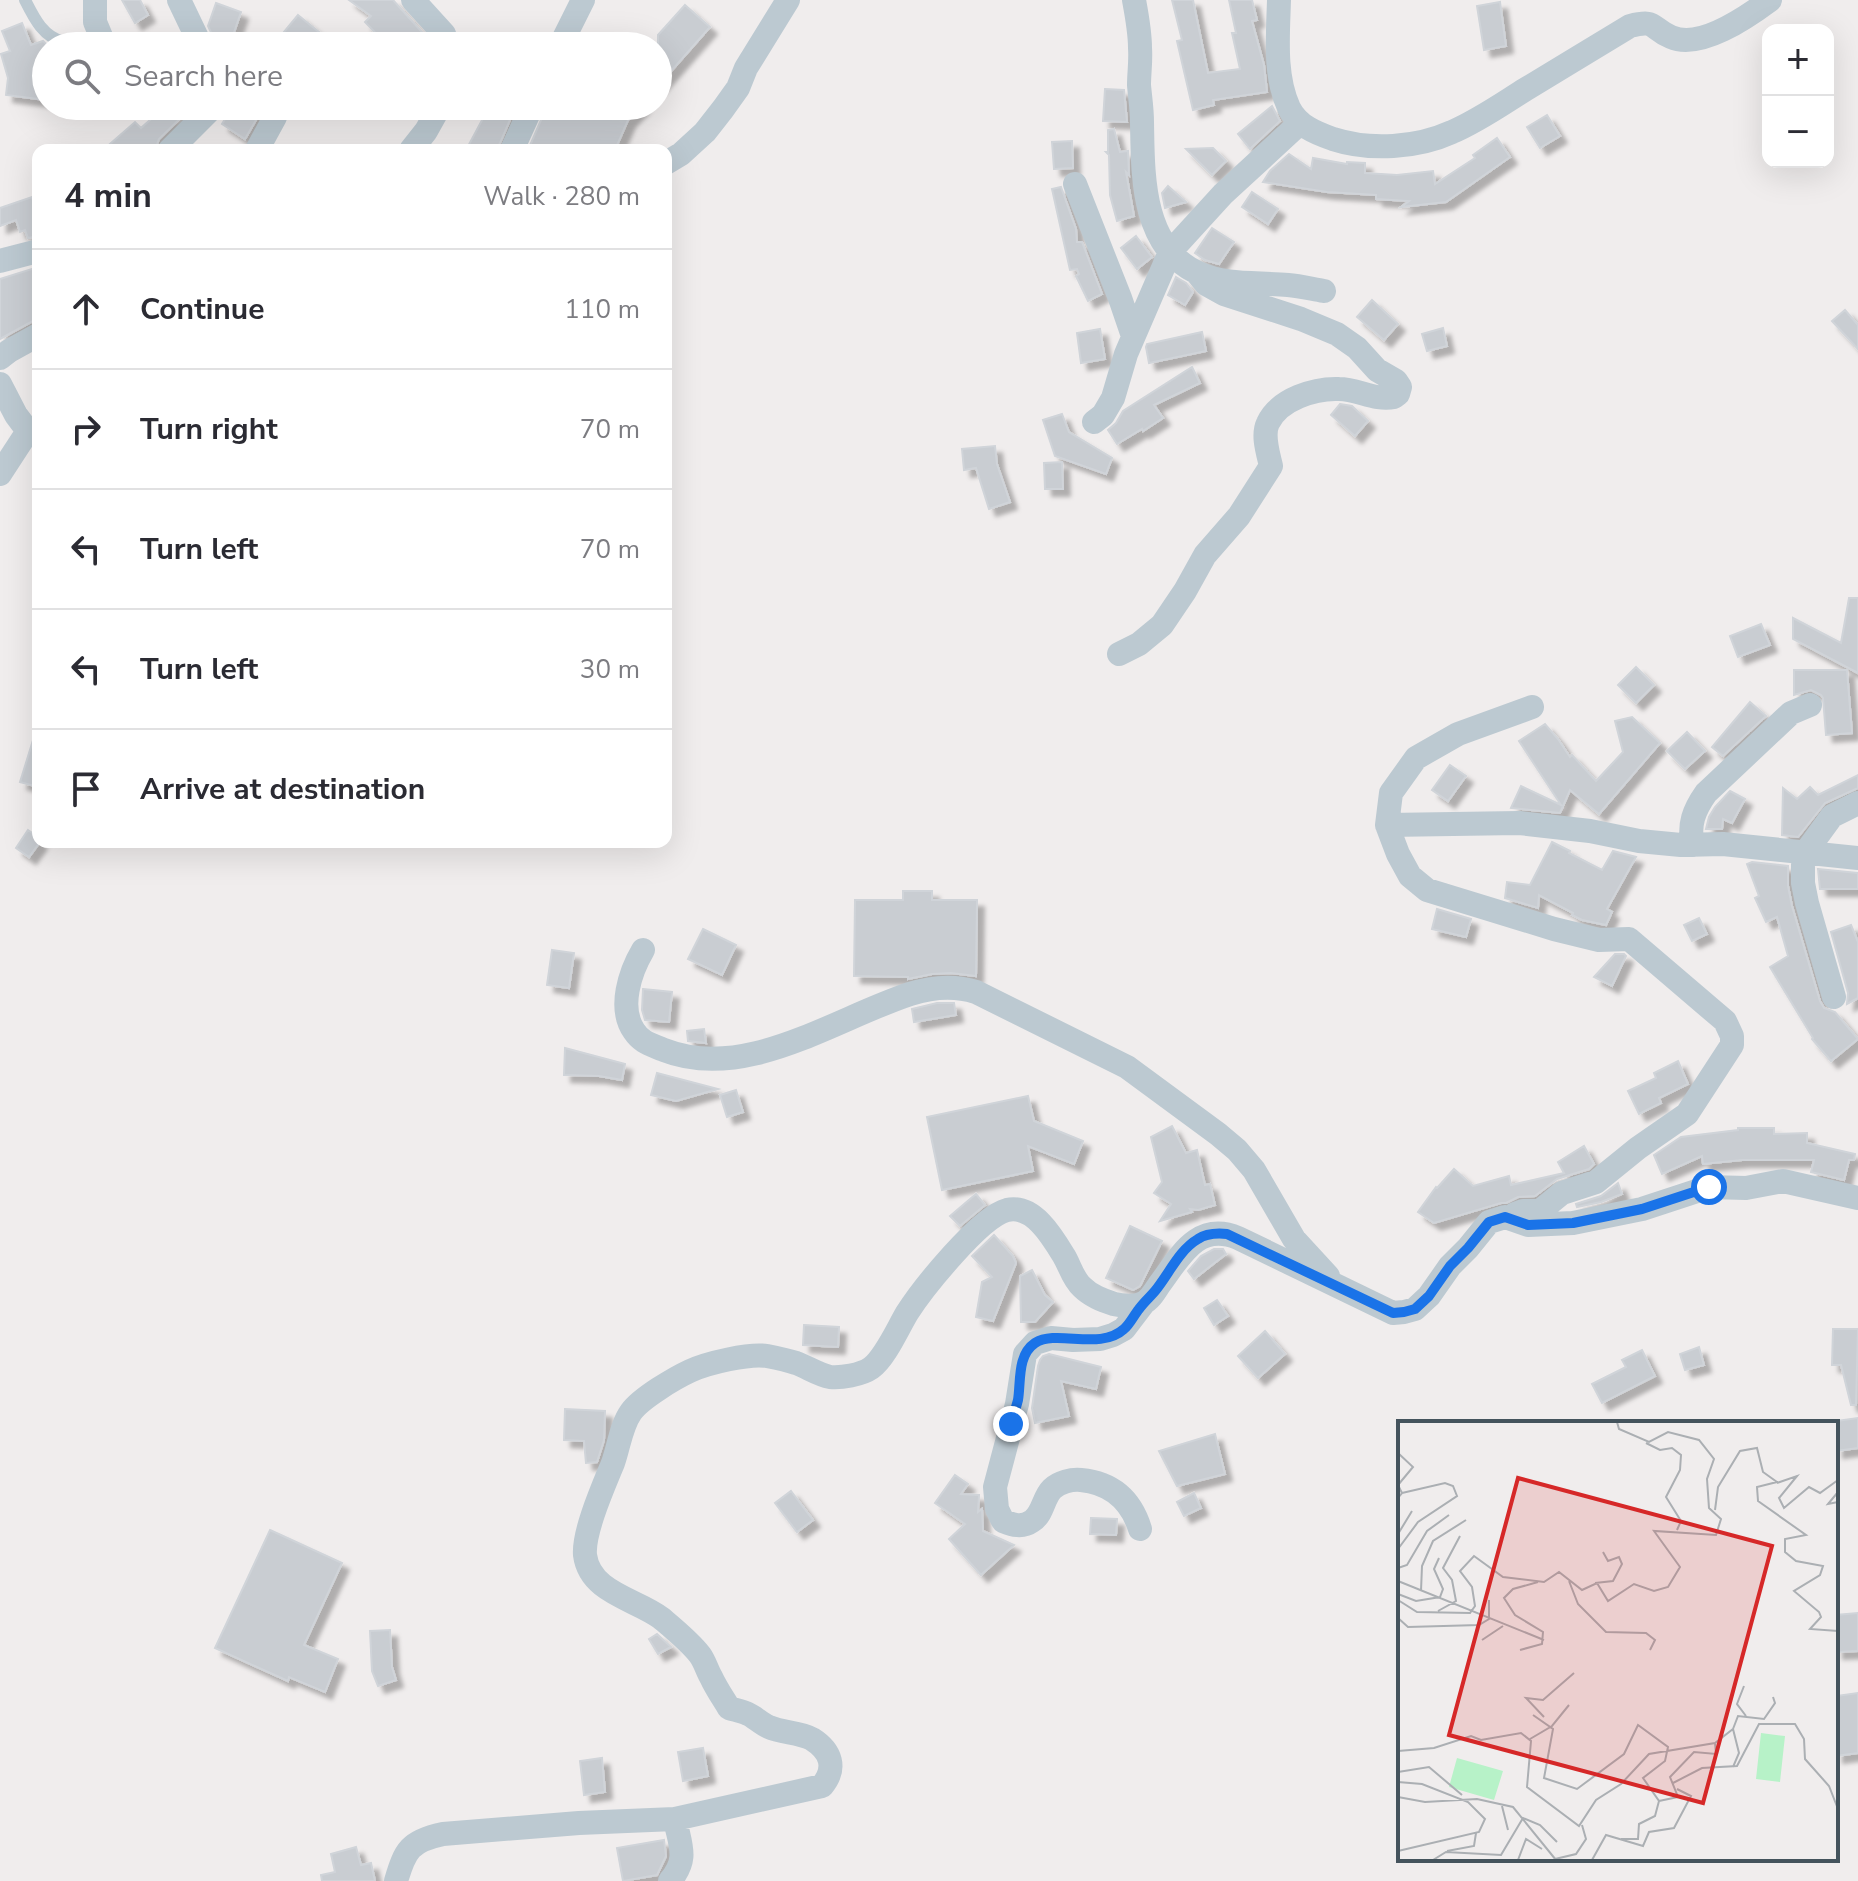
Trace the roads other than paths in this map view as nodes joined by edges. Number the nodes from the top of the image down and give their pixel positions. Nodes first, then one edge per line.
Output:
1 (25, 0) edge
2 (95, 0) edge
3 (179, 0) edge
4 (413, 0) edge
5 (583, 0) edge
6 (788, 0) edge
7 (1134, 0) edge
8 (1279, 0) edge
9 (1770, 0) edge
10 (45, 32) edge
11 (99, 32) edge
12 (194, 32) edge
13 (442, 32) edge
14 (567, 32) edge
15 (200, 120) edge
16 (273, 120) edge
17 (432, 120) edge
18 (526, 120) edge
19 (1300, 123) junction
20 (176, 144) edge
21 (260, 144) edge
22 (416, 144) edge
23 (515, 144) edge
24 (672, 159) edge
25 (1075, 184) dead end
26 (1170, 252) junction
27 (32, 253) edge
28 (0, 261) edge
29 (1197, 273) junction
30 (1324, 291) dead end
31 (1133, 336) junction
32 (32, 338) edge
33 (0, 358) edge
34 (0, 384) edge
35 (1094, 422) dead end
36 (32, 429) edge
37 (32, 431) edge
38 (0, 474) edge
39 (1119, 654) dead end
40 (1810, 705) dead end
41 (1532, 707) dead end
42 (1858, 803) edge
43 (1387, 825) junction
44 (1693, 845) junction
45 (1805, 853) junction
46 (1858, 858) edge
47 (643, 950) dead end
48 (1834, 997) dead end
49 (1858, 1198) edge
50 (1505, 1217) junction
51 (1338, 1287) junction
52 (1143, 1304) junction
53 (1140, 1529) dead end
54 (675, 1819) junction
55 (396, 1881) edge
56 (670, 1881) edge

1 - 10 lane
2 - 11 street
3 - 12 street
4 - 13 street
5 - 14 street
6 - 24 street
7 - 26 street
8 - 19 street
9 - 19 street
15 - 20 street
16 - 21 street
17 - 22 street
18 - 23 street
19 - 26 street
25 - 31 street
26 - 29 street
26 - 31 street
27 - 28 street
29 - 30 street
29 - 39 street
31 - 35 street
32 - 33 street
34 - 36 street
37 - 38 street
40 - 44 street
41 - 43 street
42 - 45 street
43 - 44 street
43 - 50 street
44 - 45 street
45 - 46 street
45 - 48 street
47 - 51 street
49 - 50 street
50 - 51 street
51 - 52 street
52 - 53 street
52 - 54 street
54 - 55 street
54 - 56 street

